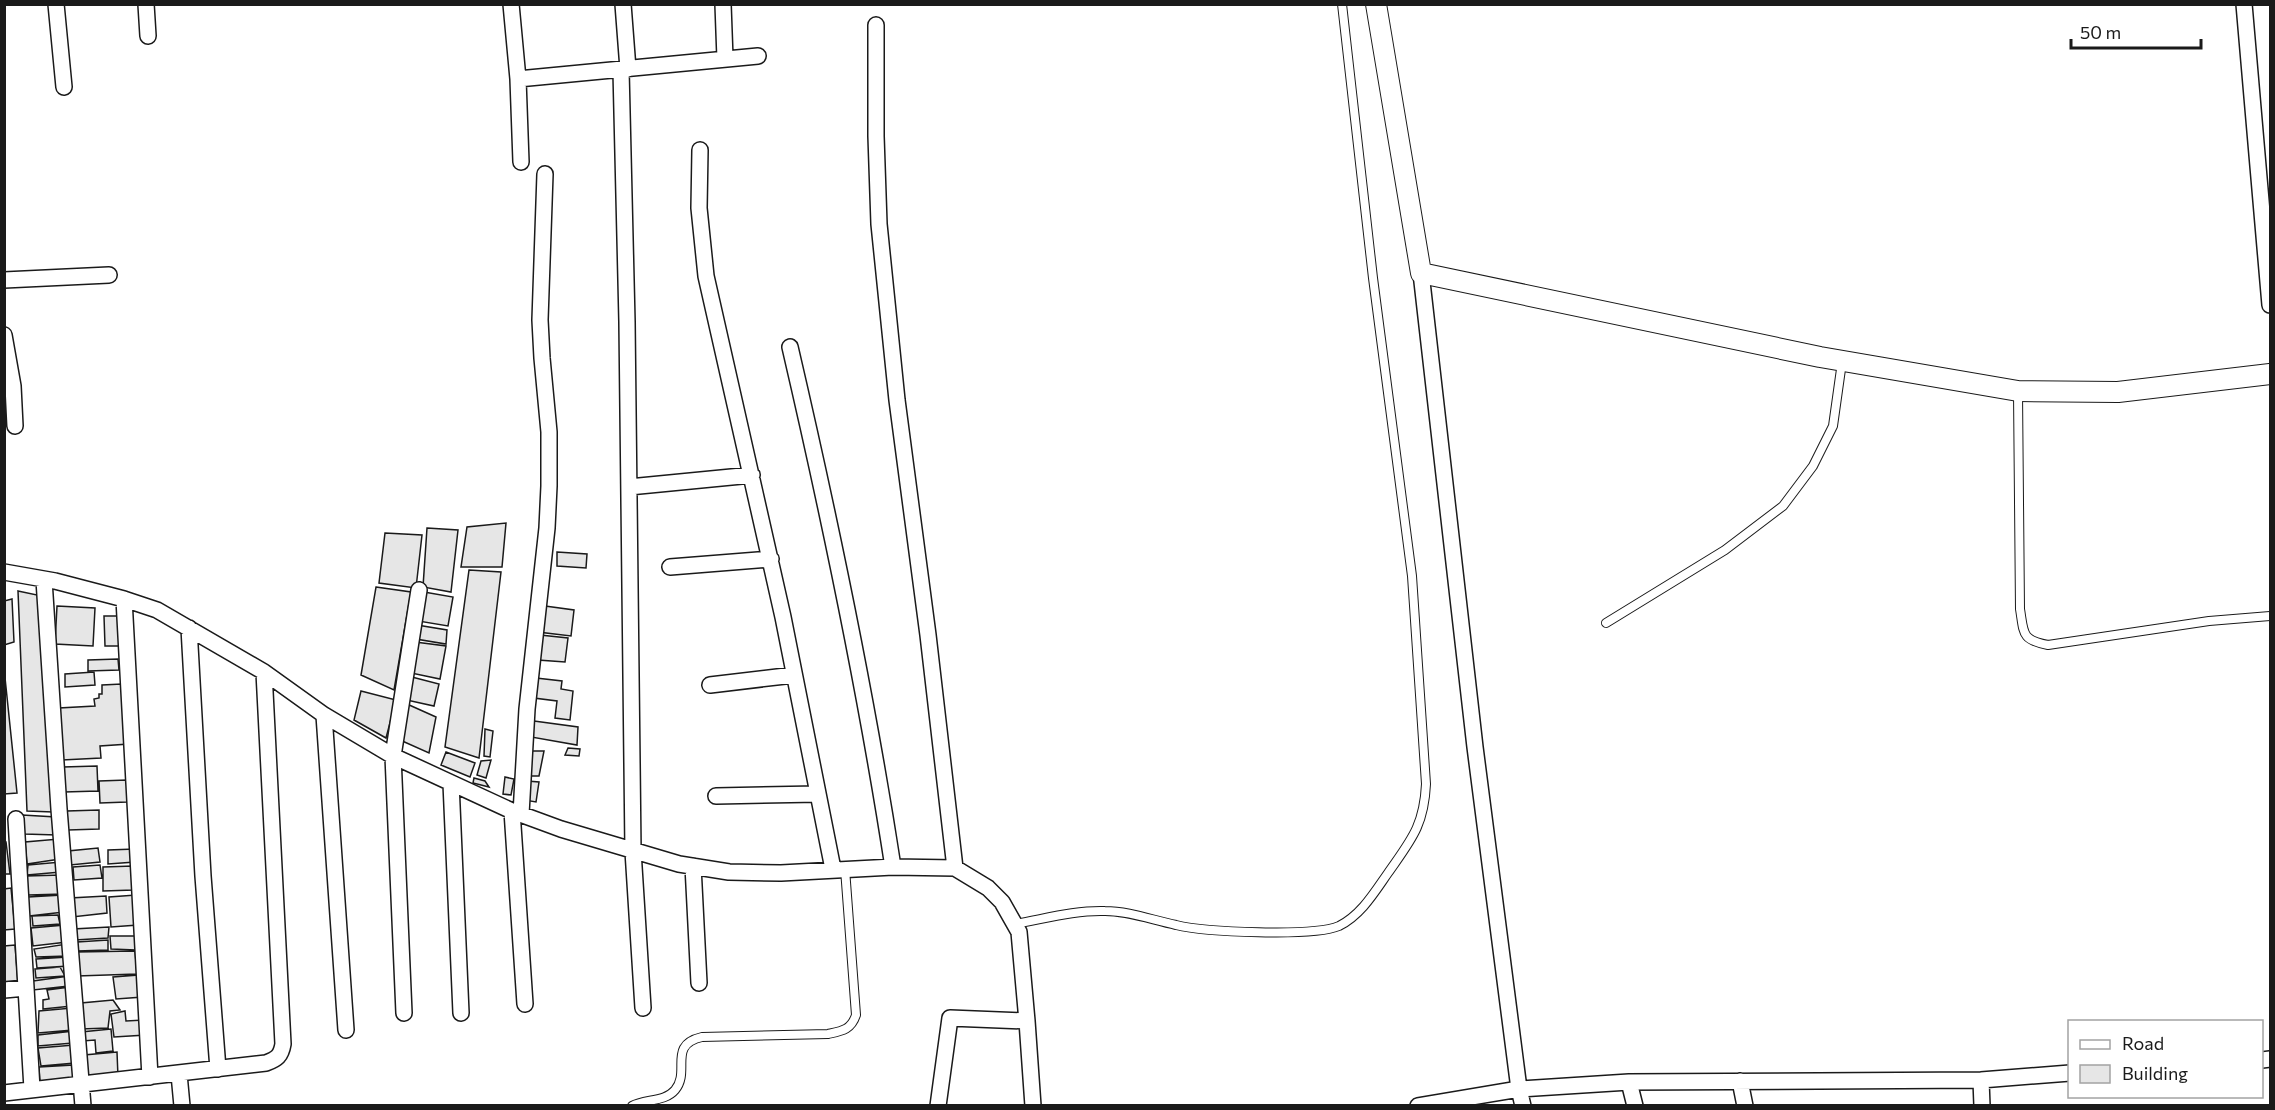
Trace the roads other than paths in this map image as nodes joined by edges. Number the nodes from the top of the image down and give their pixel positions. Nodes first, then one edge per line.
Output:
1 (56, 4) edge
2 (146, 4) edge
3 (511, 4) edge
4 (623, 4) edge
5 (723, 4) edge
6 (1342, 4) edge
7 (1376, 4) edge
8 (2244, 4) edge
9 (876, 25) dead end
10 (148, 36) dead end
11 (758, 56) dead end
12 (725, 59) junction
13 (624, 70) junction
14 (518, 79) junction
15 (64, 87) dead end
16 (700, 150) dead end
17 (521, 162) dead end
18 (545, 174) dead end
19 (1421, 273) junction
20 (108, 275) dead end
21 (4, 280) edge
22 (2271, 305) edge
23 (4, 335) edge
24 (790, 347) dead end
25 (1842, 361) junction
26 (2271, 374) edge
27 (2018, 391) junction
28 (15, 426) dead end
29 (753, 475) junction
30 (630, 487) junction
31 (771, 559) junction
32 (670, 567) dead end
33 (4, 572) edge
34 (44, 580) junction
35 (419, 590) dead end
36 (124, 599) junction
37 (2271, 616) edge
38 (1606, 623) dead end
39 (189, 628) junction
40 (264, 672) junction
41 (794, 675) junction
42 (710, 685) dead end
43 (324, 715) junction
44 (393, 756) junction
45 (451, 783) junction
46 (818, 794) junction
47 (716, 796) dead end
48 (516, 813) junction
49 (16, 819) dead end
50 (633, 851) junction
51 (693, 866) junction
52 (893, 867) junction
53 (955, 868) junction
54 (839, 869) junction
55 (1015, 924) junction
56 (699, 983) dead end
57 (26, 988) junction
58 (4, 990) edge
59 (525, 1004) dead end
60 (643, 1008) dead end
61 (404, 1013) dead end
62 (461, 1013) dead end
63 (1027, 1021) junction
64 (345, 1030) dead end
65 (218, 1069) junction
66 (179, 1074) junction
67 (2068, 1074) edge
68 (150, 1077) junction
69 (1981, 1080) junction
70 (1740, 1081) junction
71 (1629, 1082) junction
72 (80, 1084) junction
73 (32, 1089) junction
74 (1519, 1089) junction
75 (4, 1093) edge
76 (83, 1106) edge
77 (182, 1106) edge
78 (632, 1106) edge
79 (938, 1106) edge
80 (1033, 1106) edge
81 (1418, 1106) edge
82 (1523, 1106) edge
83 (1635, 1106) edge
84 (1745, 1106) edge
85 (1982, 1106) edge

1 - 15 street
2 - 10 street
3 - 14 street
4 - 13 street
5 - 12 street
6 - 55 lane
7 - 19 street
8 - 22 street
9 - 53 street
11 - 12 street
12 - 13 street
13 - 14 street
13 - 30 street
14 - 17 street
16 - 29 street
18 - 48 street
19 - 25 street
19 - 74 street
20 - 21 street
23 - 28 street
24 - 52 street
25 - 27 street
25 - 38 lane
26 - 27 street
27 - 37 lane
29 - 30 street
29 - 31 street
30 - 50 street
31 - 32 street
31 - 41 street
33 - 34 street
34 - 36 street
34 - 72 street
35 - 44 street
36 - 39 street
36 - 68 street
39 - 40 street
39 - 65 street
40 - 43 street
40 - 65 street
41 - 42 street
41 - 46 street
43 - 44 street
43 - 64 street
44 - 45 street
44 - 61 street
45 - 48 street
45 - 62 street
46 - 47 street
46 - 54 street
48 - 50 street
48 - 59 street
49 - 57 street
50 - 51 street
50 - 60 street
51 - 54 street
51 - 56 street
52 - 53 street
52 - 54 street
53 - 55 street
54 - 78 lane
55 - 63 street
57 - 58 street
57 - 73 street
63 - 79 street
63 - 80 street
65 - 66 street
66 - 68 street
66 - 77 street
67 - 69 street
68 - 72 street
69 - 70 street
69 - 85 street
70 - 71 street
70 - 84 street
71 - 74 street
71 - 83 street
72 - 73 street
72 - 76 street
73 - 75 street
74 - 81 street
74 - 82 street

